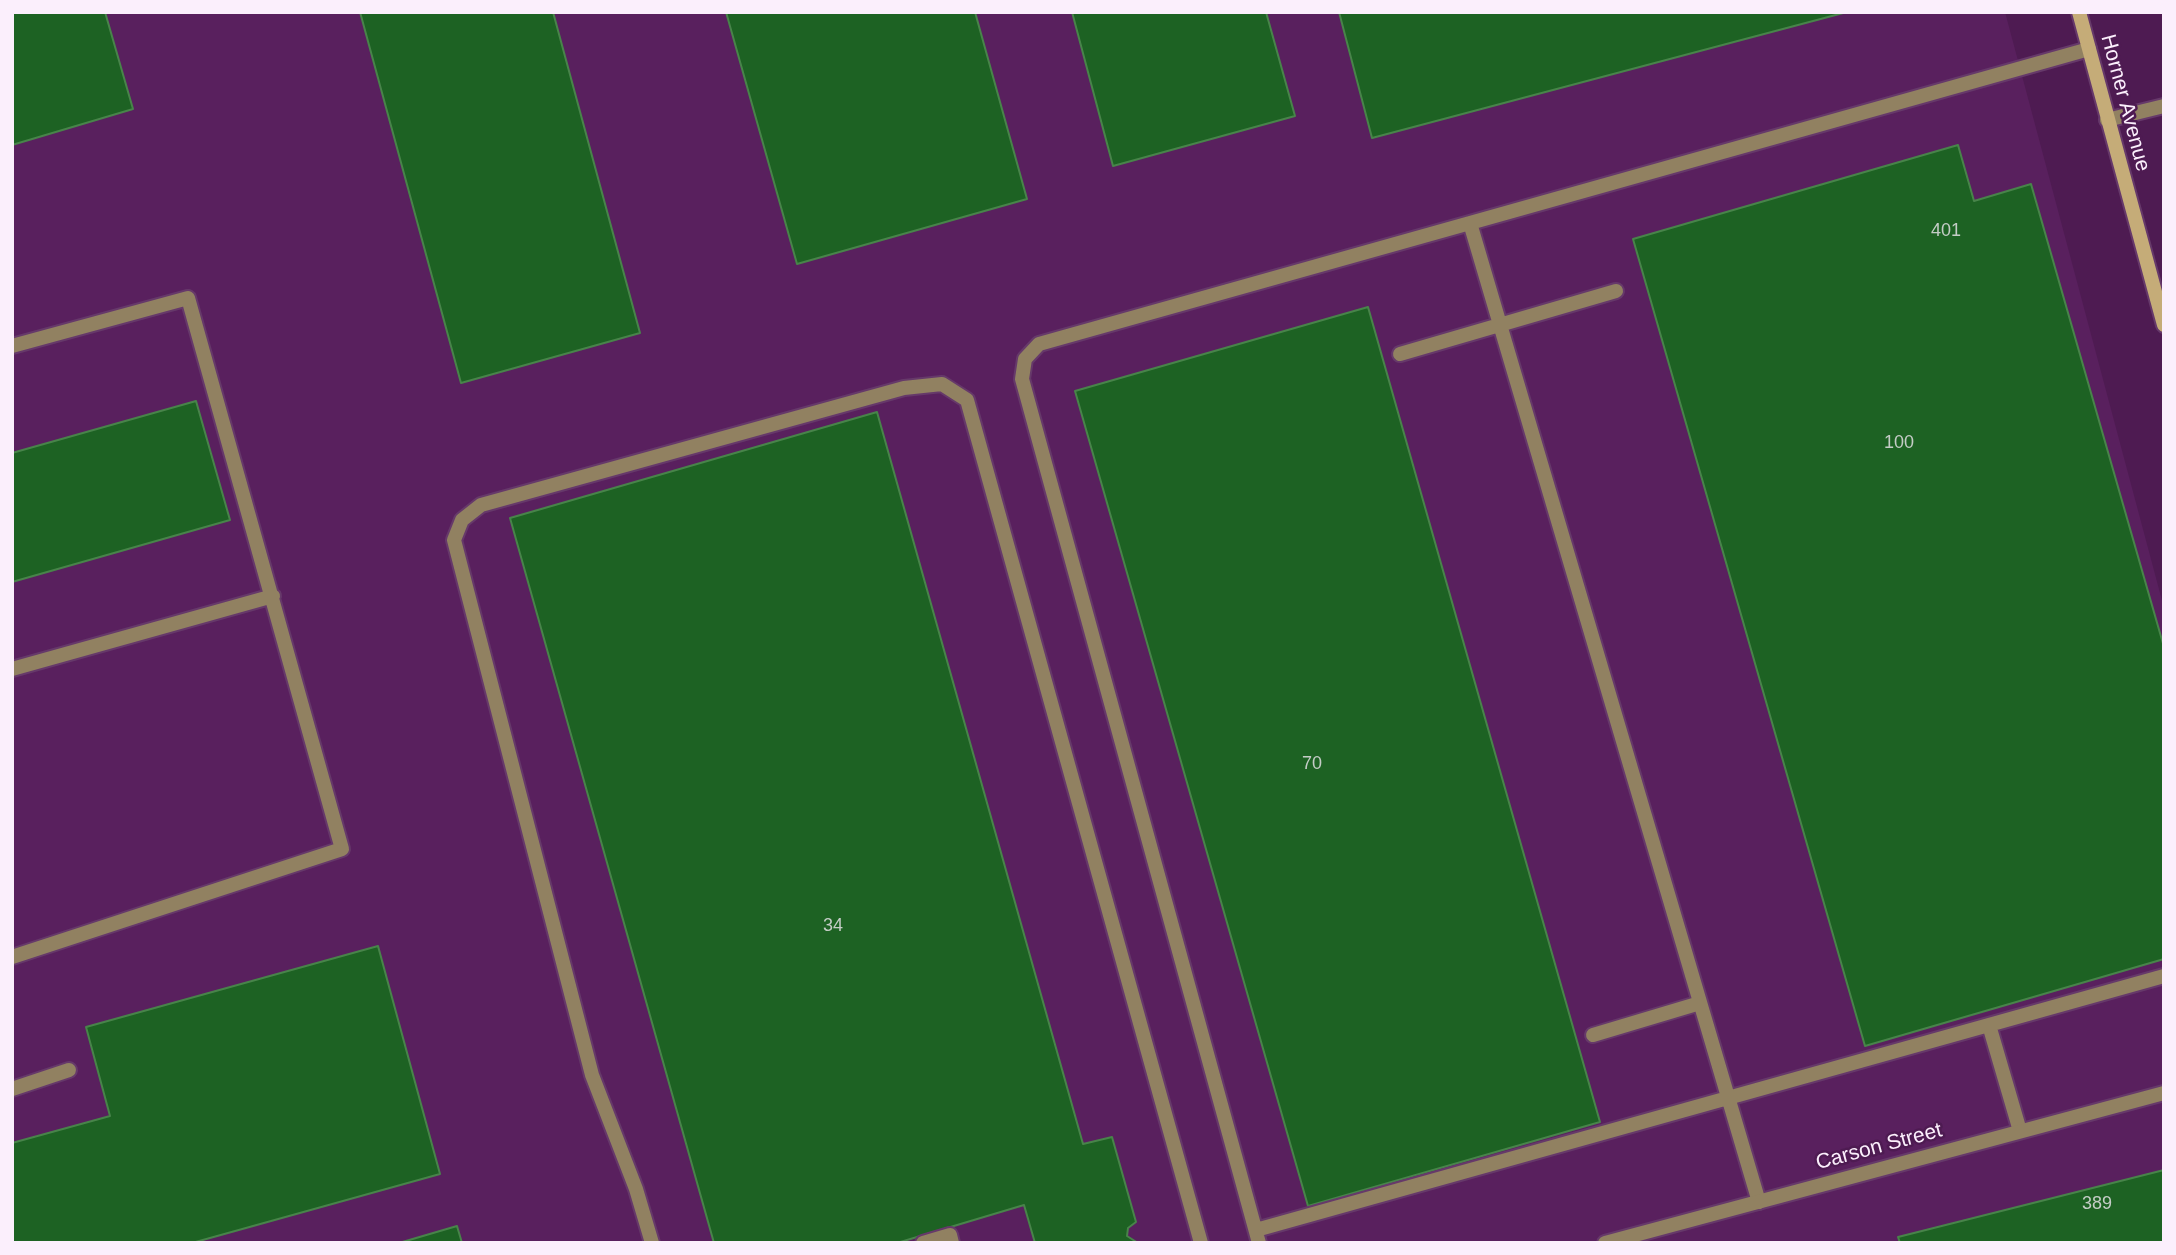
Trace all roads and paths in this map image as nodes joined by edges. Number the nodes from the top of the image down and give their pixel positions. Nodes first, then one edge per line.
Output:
1 (2079, 12) edge
2 (2089, 49) junction
3 (2164, 106) edge
4 (2107, 120) junction
5 (1470, 223) junction
6 (1616, 291) dead end
7 (1500, 324) junction
8 (2164, 326) edge
9 (12, 346) edge
10 (1400, 354) dead end
11 (273, 596) junction
12 (12, 669) edge
13 (12, 957) edge
14 (2164, 976) edge
15 (1700, 1003) junction
16 (1989, 1025) junction
17 (1593, 1035) dead end
18 (69, 1070) dead end
19 (12, 1088) edge
20 (2164, 1093) edge
21 (1728, 1098) junction
22 (2020, 1131) junction
23 (1759, 1202) junction
24 (1258, 1237) edge
25 (652, 1243) edge
26 (923, 1243) edge
27 (952, 1243) edge
28 (1201, 1243) edge
29 (1605, 1243) edge

1 - 2 main road, Horner Avenue
2 - 4 main road, Horner Avenue
2 - 5 street
3 - 4 street
4 - 8 main road, Horner Avenue
5 - 7 street
5 - 24 street
6 - 7 street
7 - 10 street
7 - 15 street
9 - 11 street
11 - 12 street
11 - 13 street
14 - 16 street
15 - 17 street
15 - 21 street
16 - 21 street
16 - 22 street
18 - 19 street
20 - 22 street, Carson Street
21 - 23 street
21 - 24 street
22 - 23 street, Carson Street
23 - 29 street, Carson Street
25 - 28 street
26 - 27 street

